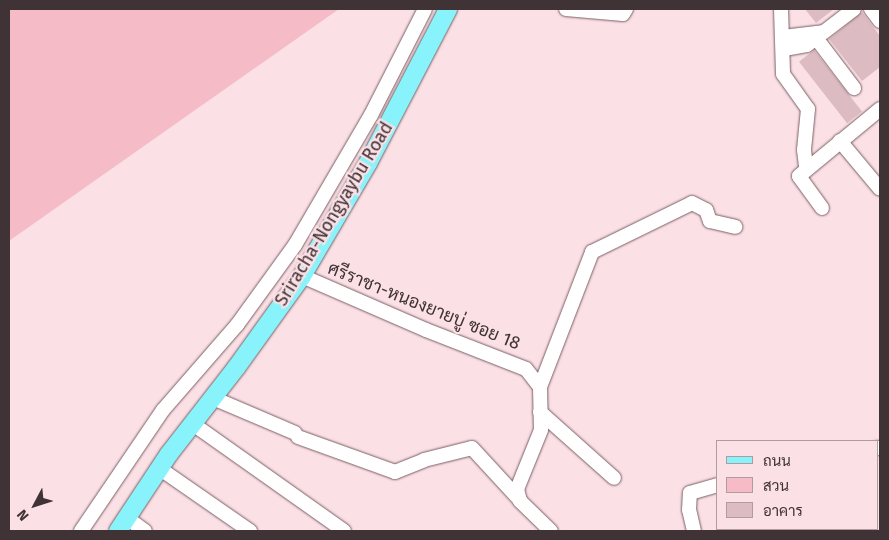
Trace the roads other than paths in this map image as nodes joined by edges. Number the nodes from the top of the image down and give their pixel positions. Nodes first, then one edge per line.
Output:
1 (425, 9) edge
2 (448, 9) edge
3 (566, 9) edge
4 (626, 9) edge
5 (781, 9) edge
6 (854, 9) edge
7 (871, 9) edge
8 (880, 21) edge
9 (817, 34) junction
10 (784, 43) junction
11 (854, 88) dead end
12 (880, 110) edge
13 (840, 141) junction
14 (806, 167) junction
15 (880, 189) edge
16 (822, 208) dead end
17 (735, 227) dead end
18 (302, 276) junction
19 (540, 386) junction
20 (213, 398) junction
21 (540, 412) junction
22 (193, 424) junction
23 (159, 468) junction
24 (614, 478) dead end
25 (716, 486) edge
26 (520, 501) junction
27 (122, 524) edge
28 (82, 531) edge
29 (145, 531) edge
30 (250, 531) edge
31 (344, 531) edge
32 (551, 531) edge
33 (694, 531) edge

1 - 28 street
2 - 18 main road, Sriracha-Nongyaybu Road
3 - 4 street
5 - 10 street
6 - 9 street
7 - 8 street
9 - 10 street
9 - 11 street
10 - 14 street
12 - 13 street
13 - 14 street
13 - 15 street
14 - 16 street
17 - 19 street
18 - 19 street, ศรีราชา-หนองยายบู่ ซอย 18
18 - 20 main road, Sriracha-Nongyaybu Road
19 - 21 street
20 - 22 main road, Sriracha-Nongyaybu Road
20 - 26 street
21 - 24 street
21 - 26 street
22 - 23 main road, Sriracha-Nongyaybu Road
22 - 31 street
23 - 27 main road, Sriracha-Nongyaybu Road
23 - 30 street
25 - 33 street
26 - 32 street
27 - 29 street

